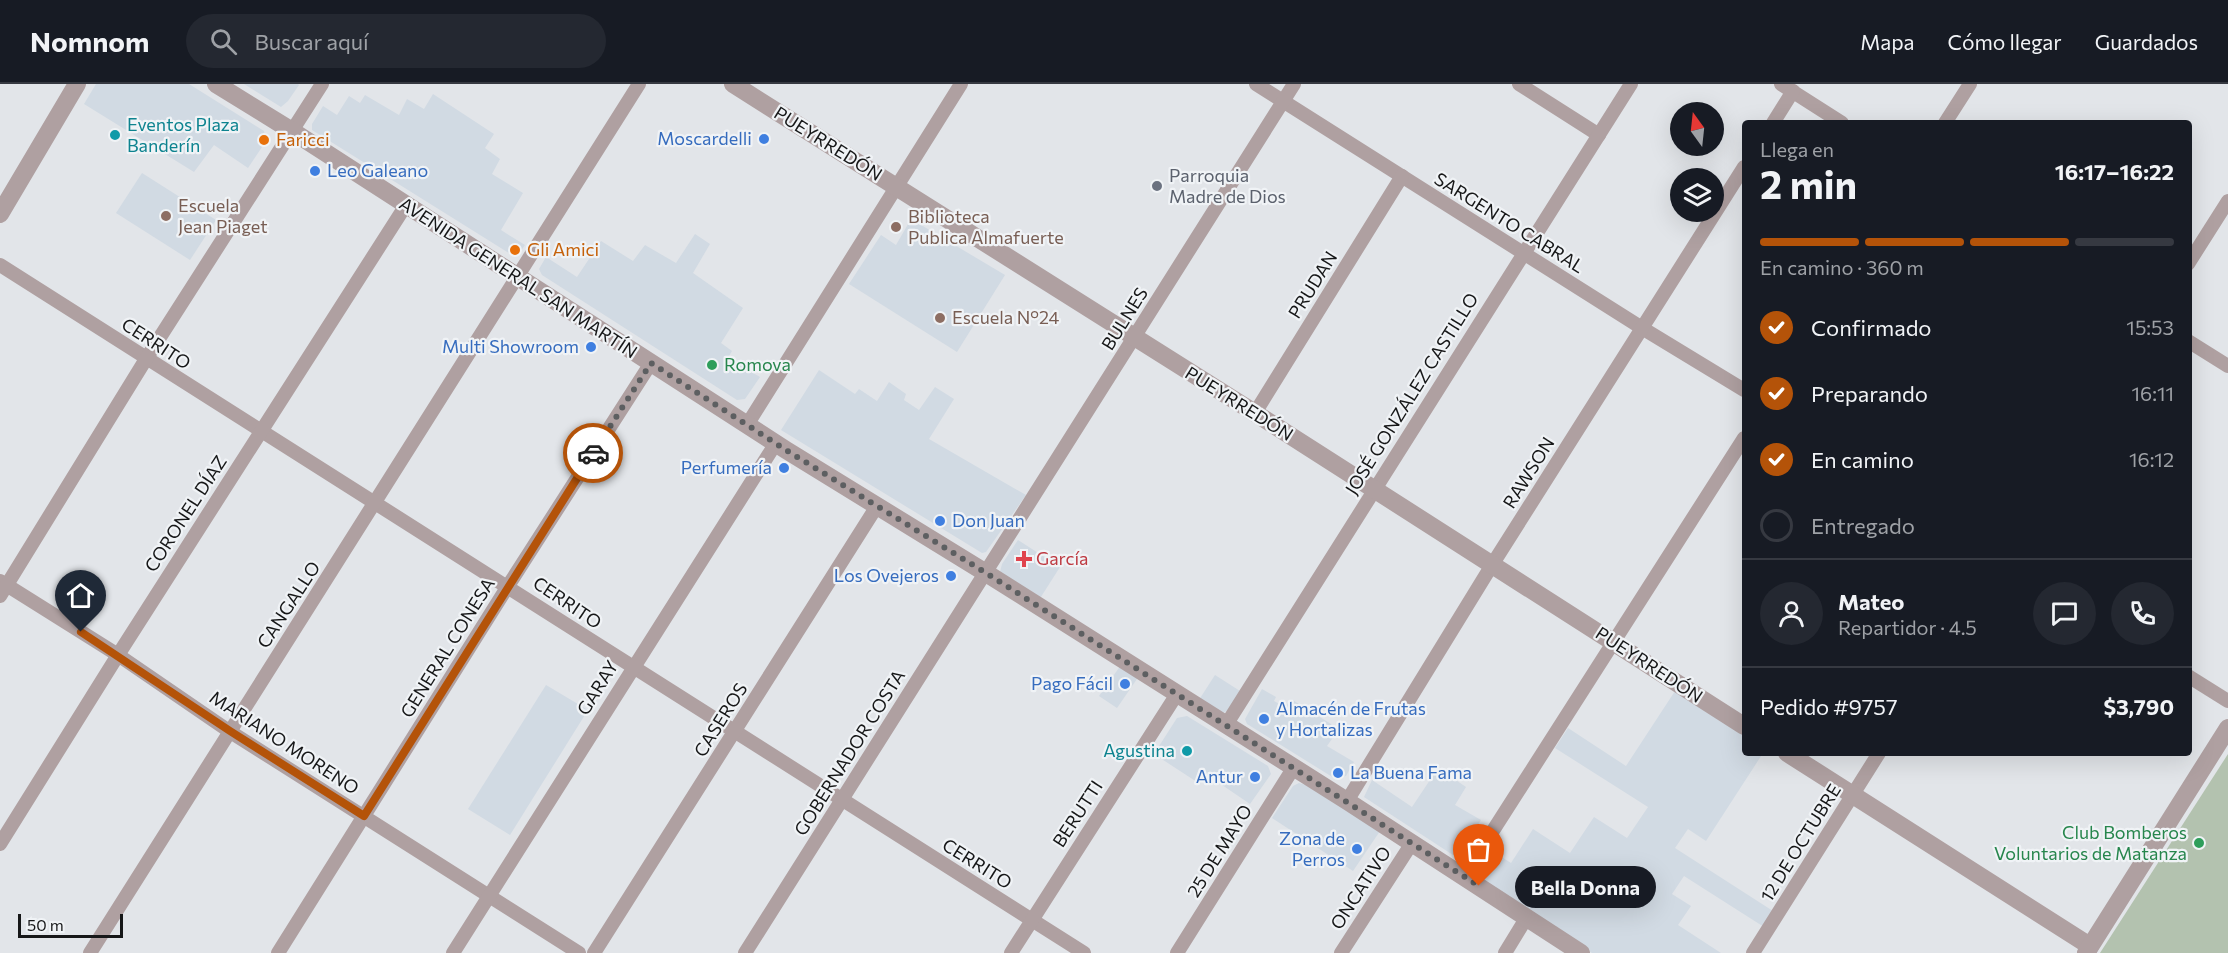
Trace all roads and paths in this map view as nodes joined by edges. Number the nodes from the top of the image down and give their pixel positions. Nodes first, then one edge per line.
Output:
1 (78, 84) edge
2 (216, 84) edge
3 (322, 84) edge
4 (639, 84) edge
5 (733, 84) edge
6 (961, 84) edge
7 (1256, 84) edge
8 (1294, 84) edge
9 (1519, 84) edge
10 (1631, 84) edge
11 (1970, 84) edge
12 (1787, 88) edge
13 (1283, 101) junction
14 (1774, 120) edge
15 (1837, 120) edge
16 (1947, 120) edge
17 (292, 131) junction
18 (1599, 135) junction
19 (1742, 170) edge
20 (1402, 176) junction
21 (897, 188) junction
22 (2228, 201) edge
23 (406, 205) junction
24 (0, 214) edge
25 (1523, 253) junction
26 (2192, 258) edge
27 (0, 265) edge
28 (518, 278) junction
29 (1642, 328) junction
30 (1134, 338) junction
31 (2192, 344) edge
32 (146, 359) junction
33 (651, 363) junction
34 (2228, 366) edge
35 (1742, 389) edge
36 (1255, 413) junction
37 (747, 425) junction
38 (261, 432) junction
39 (1742, 441) edge
40 (776, 443) junction
41 (1374, 489) junction
42 (375, 504) junction
43 (877, 506) junction
44 (1492, 565) junction
45 (986, 573) junction
46 (508, 586) junction
47 (2, 587) edge
48 (1613, 640) junction
49 (118, 655) junction
50 (632, 668) junction
51 (2192, 678) edge
52 (1177, 694) junction
53 (2228, 701) edge
54 (1226, 724) junction
55 (1742, 725) edge
56 (2228, 729) edge
57 (230, 731) junction
58 (735, 733) junction
59 (1792, 756) edge
60 (1877, 756) edge
61 (1294, 767) junction
62 (1852, 795) junction
63 (841, 800) junction
64 (1347, 801) junction
65 (364, 816) junction
66 (1412, 843) junction
67 (0, 844) edge
68 (1464, 876) junction
69 (489, 896) junction
70 (1527, 918) junction
71 (1032, 920) junction
72 (2088, 950) edge
73 (90, 953) edge
74 (278, 953) edge
75 (453, 953) edge
76 (579, 953) edge
77 (594, 953) edge
78 (745, 953) edge
79 (1011, 953) edge
80 (1084, 953) edge
81 (1177, 953) edge
82 (1341, 953) edge
83 (1505, 953) edge
84 (1581, 953) edge
85 (1753, 953) edge

1 - 24 street
2 - 17 street, AVENIDA GENERAL SAN MARTÍN
3 - 17 street
4 - 28 street, CANGALLO
5 - 21 street, PUEYRREDÓN
6 - 21 street
7 - 13 street, SARGENTO CABRAL
8 - 13 street, BULNES
9 - 18 street
10 - 18 street, JOSÉ GONZÁLEZ CASTILLO
11 - 16 street
12 - 14 street
12 - 15 street
13 - 20 street, SARGENTO CABRAL
13 - 30 street, BULNES
17 - 23 street, AVENIDA GENERAL SAN MARTÍN
17 - 32 street
18 - 25 street, JOSÉ GONZÁLEZ CASTILLO
19 - 29 street, RAWSON
20 - 25 street, SARGENTO CABRAL
20 - 36 street, PRUDAN
21 - 30 street, PUEYRREDÓN
21 - 37 street
22 - 26 street
23 - 28 street, AVENIDA GENERAL SAN MARTÍN
23 - 38 street, CORONEL DÍAZ
25 - 29 street, SARGENTO CABRAL
25 - 41 street, JOSÉ GONZÁLEZ CASTILLO
27 - 32 street, CERRITO
28 - 33 street, AVENIDA GENERAL SAN MARTÍN
28 - 42 street, CANGALLO
29 - 35 street, SARGENTO CABRAL
29 - 44 street, RAWSON
30 - 36 street, PUEYRREDÓN
30 - 45 street, BULNES
31 - 34 street
32 - 38 street, CERRITO
32 - 47 street
33 - 37 street, AVENIDA GENERAL SAN MARTÍN
33 - 46 street, GENERAL CONESA
36 - 41 street, PUEYRREDÓN
37 - 40 street, AVENIDA GENERAL SAN MARTÍN
38 - 42 street, CERRITO
38 - 49 street, CORONEL DÍAZ
39 - 48 street
40 - 43 street, AVENIDA GENERAL SAN MARTÍN
40 - 50 street, GARAY
41 - 44 street, PUEYRREDÓN
41 - 54 street, JOSÉ GONZÁLEZ CASTILLO
42 - 46 street, CERRITO
42 - 57 street, CANGALLO
43 - 45 street, AVENIDA GENERAL SAN MARTÍN
43 - 58 street, CASEROS
44 - 48 street, PUEYRREDÓN
44 - 64 street, RAWSON
45 - 52 street, AVENIDA GENERAL SAN MARTÍN
45 - 63 street, GOBERNADOR COSTA
46 - 50 street, CERRITO
46 - 65 street, GENERAL CONESA
47 - 49 street, MARIANO MORENO
48 - 55 street, PUEYRREDÓN
48 - 68 street
49 - 57 street, MARIANO MORENO
49 - 67 street, CORONEL DÍAZ
50 - 58 street, CERRITO
50 - 69 street, GARAY
51 - 53 street
52 - 54 street, AVENIDA GENERAL SAN MARTÍN
52 - 71 street, BERUTTI
54 - 61 street, AVENIDA GENERAL SAN MARTÍN
56 - 72 street
57 - 65 street, MARIANO MORENO
57 - 73 street, CANGALLO
58 - 63 street, CERRITO
58 - 77 street, CASEROS
59 - 62 street
60 - 62 street, 12 DE OCTUBRE
61 - 64 street, AVENIDA GENERAL SAN MARTÍN
61 - 81 street, 25 DE MAYO
62 - 72 street
62 - 85 street, 12 DE OCTUBRE
63 - 71 street, CERRITO
63 - 78 street, GOBERNADOR COSTA
64 - 66 street, AVENIDA GENERAL SAN MARTÍN
65 - 69 street, MARIANO MORENO
65 - 74 street, GENERAL CONESA
66 - 68 street, AVENIDA GENERAL SAN MARTÍN
66 - 82 street, ONCATIVO
68 - 70 street, AVENIDA GENERAL SAN MARTÍN
69 - 75 street, GARAY
69 - 76 street, MARIANO MORENO
70 - 83 street
70 - 84 street, AVENIDA GENERAL SAN MARTÍN
71 - 79 street, BERUTTI
71 - 80 street, CERRITO

